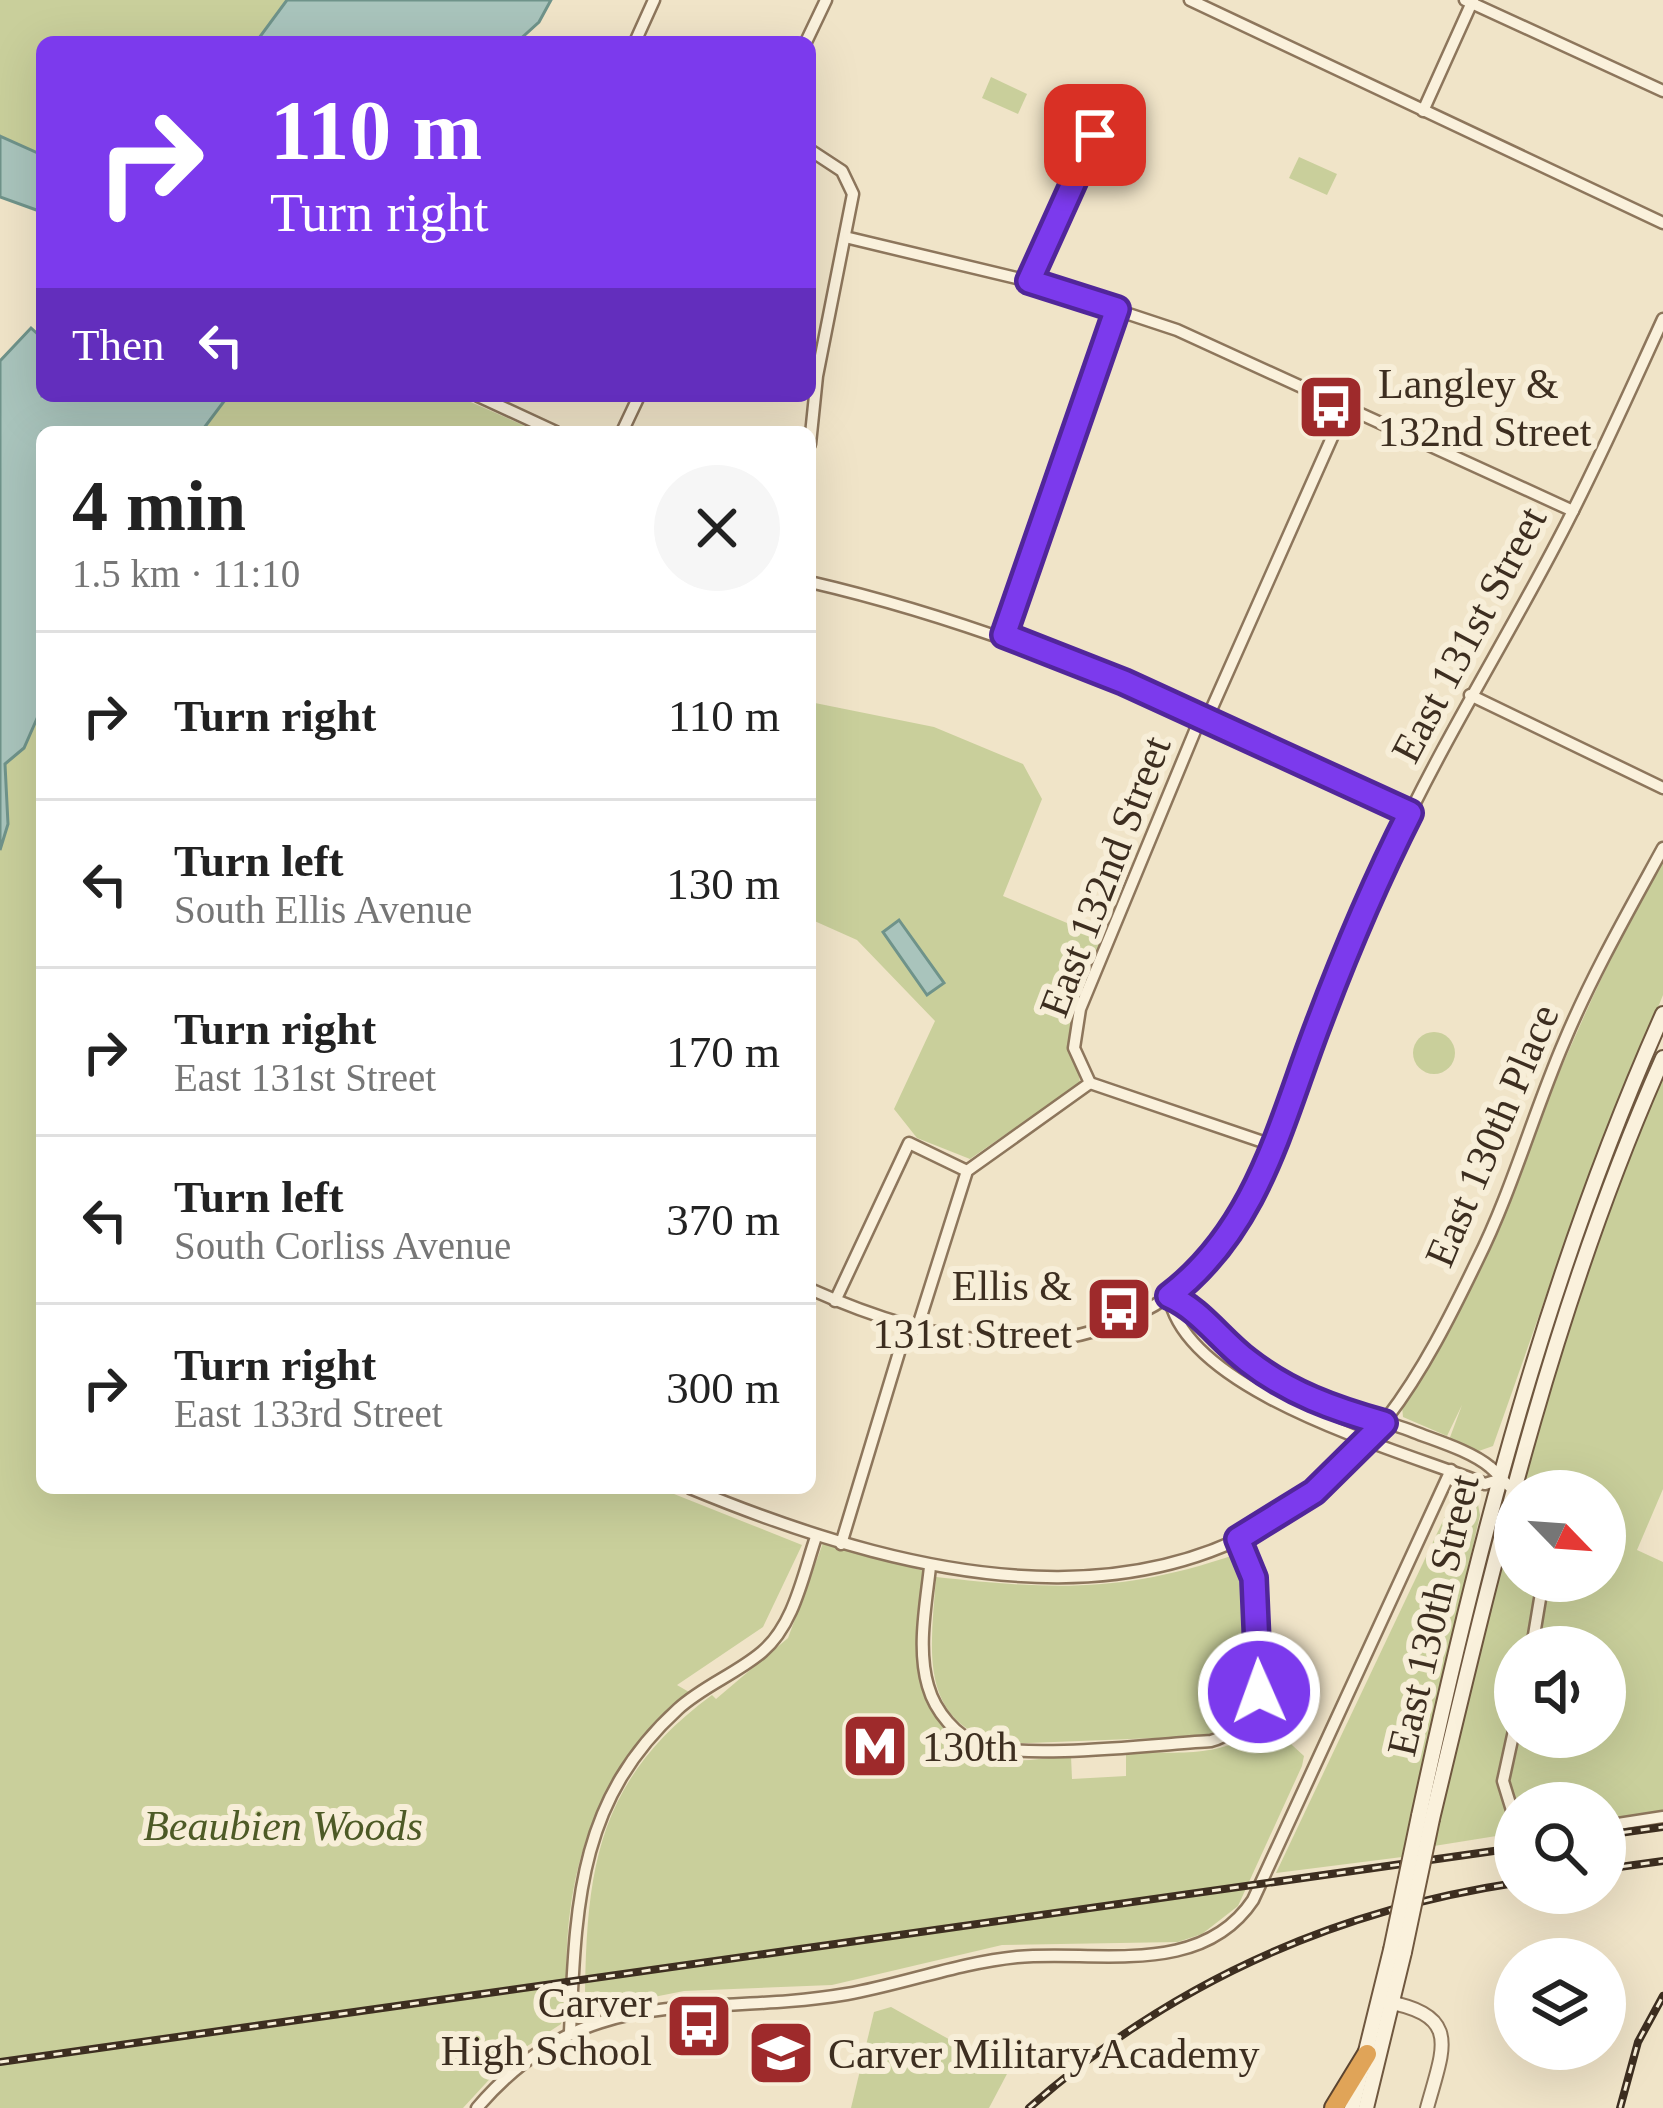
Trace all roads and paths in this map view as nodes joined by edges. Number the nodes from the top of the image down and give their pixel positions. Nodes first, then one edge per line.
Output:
1 (654, 0) edge
2 (826, 0) edge
3 (1190, 0) edge
4 (1470, 1) edge
5 (638, 36) edge
6 (809, 36) edge
7 (1663, 91) edge
8 (1423, 111) junction
9 (1103, 130) dead end
10 (816, 154) edge
11 (1663, 223) edge
12 (845, 238) junction
13 (1029, 281) junction
14 (1117, 309) junction
15 (1663, 319) edge
16 (816, 386) edge
17 (491, 402) edge
18 (1346, 406) junction
19 (543, 426) edge
20 (1573, 511) junction
21 (816, 584) edge
22 (1004, 635) junction
23 (1470, 695) junction
24 (1203, 718) junction
25 (1663, 788) edge
26 (1410, 813) junction
27 (1663, 848) edge
28 (1663, 1014) edge
29 (1663, 1058) edge
30 (1090, 1084) junction
31 (1275, 1146) junction
32 (967, 1171) junction
33 (816, 1292) edge
34 (1169, 1296) junction
35 (836, 1300) junction
36 (912, 1328) junction
37 (1384, 1423) junction
38 (1368, 1439) junction
39 (1451, 1470) junction
40 (1501, 1470) edge
41 (1520, 1470) edge
42 (1494, 1472) edge
43 (1494, 1481) edge
44 (705, 1494) edge
45 (1494, 1494) edge
46 (816, 1537) junction
47 (1238, 1539) junction
48 (841, 1544) junction
49 (1494, 1564) edge
50 (930, 1567) junction
51 (1426, 1817) junction
52 (1663, 1817) edge
53 (1626, 1823) edge
54 (1386, 2001) junction
55 (570, 2032) junction
56 (1367, 2054) junction
57 (477, 2108) edge
58 (1334, 2108) edge
59 (1352, 2108) edge
60 (1366, 2108) edge
61 (1426, 2108) edge

1 - 5 street
2 - 6 street
3 - 8 street
4 - 7 street
4 - 8 street
8 - 11 street
9 - 13 street
10 - 12 street
12 - 13 street
12 - 16 street
13 - 14 street
14 - 18 street
14 - 22 street
15 - 20 street, East 131st Street
17 - 19 street
18 - 20 street
18 - 24 street, East 132nd Street
20 - 23 street, East 131st Street
21 - 22 street
22 - 24 street
23 - 25 street
23 - 26 street, East 131st Street
24 - 26 street
24 - 30 street, East 132nd Street
26 - 31 street, East 131st Street
27 - 37 street, East 130th Place
28 - 40 main road, East 130th Street
29 - 41 main road, East 130th Street
30 - 31 street
30 - 32 street, East 132nd Street
31 - 34 street, East 131st Street
32 - 35 street
32 - 36 street
33 - 35 street
34 - 36 street
34 - 37 street
34 - 38 street
35 - 36 street
36 - 48 street
37 - 38 street, East 130th Place
37 - 42 street
38 - 39 street
38 - 47 street, East 130th Place
39 - 43 street
39 - 55 street, East 130th Street
44 - 46 street, East 130th Place
45 - 51 main road, East 130th Street
46 - 48 street, East 130th Place
46 - 55 street
47 - 50 street, East 130th Place
47 - 50 street
48 - 50 street, East 130th Place
49 - 51 main road, East 130th Street
51 - 54 main road, East 130th Street, bridge
52 - 53 street
54 - 56 main road, East 130th Street
54 - 60 main road, East 130th Street
54 - 61 street
55 - 57 street
56 - 58 highway
56 - 59 main road, East 130th Street

